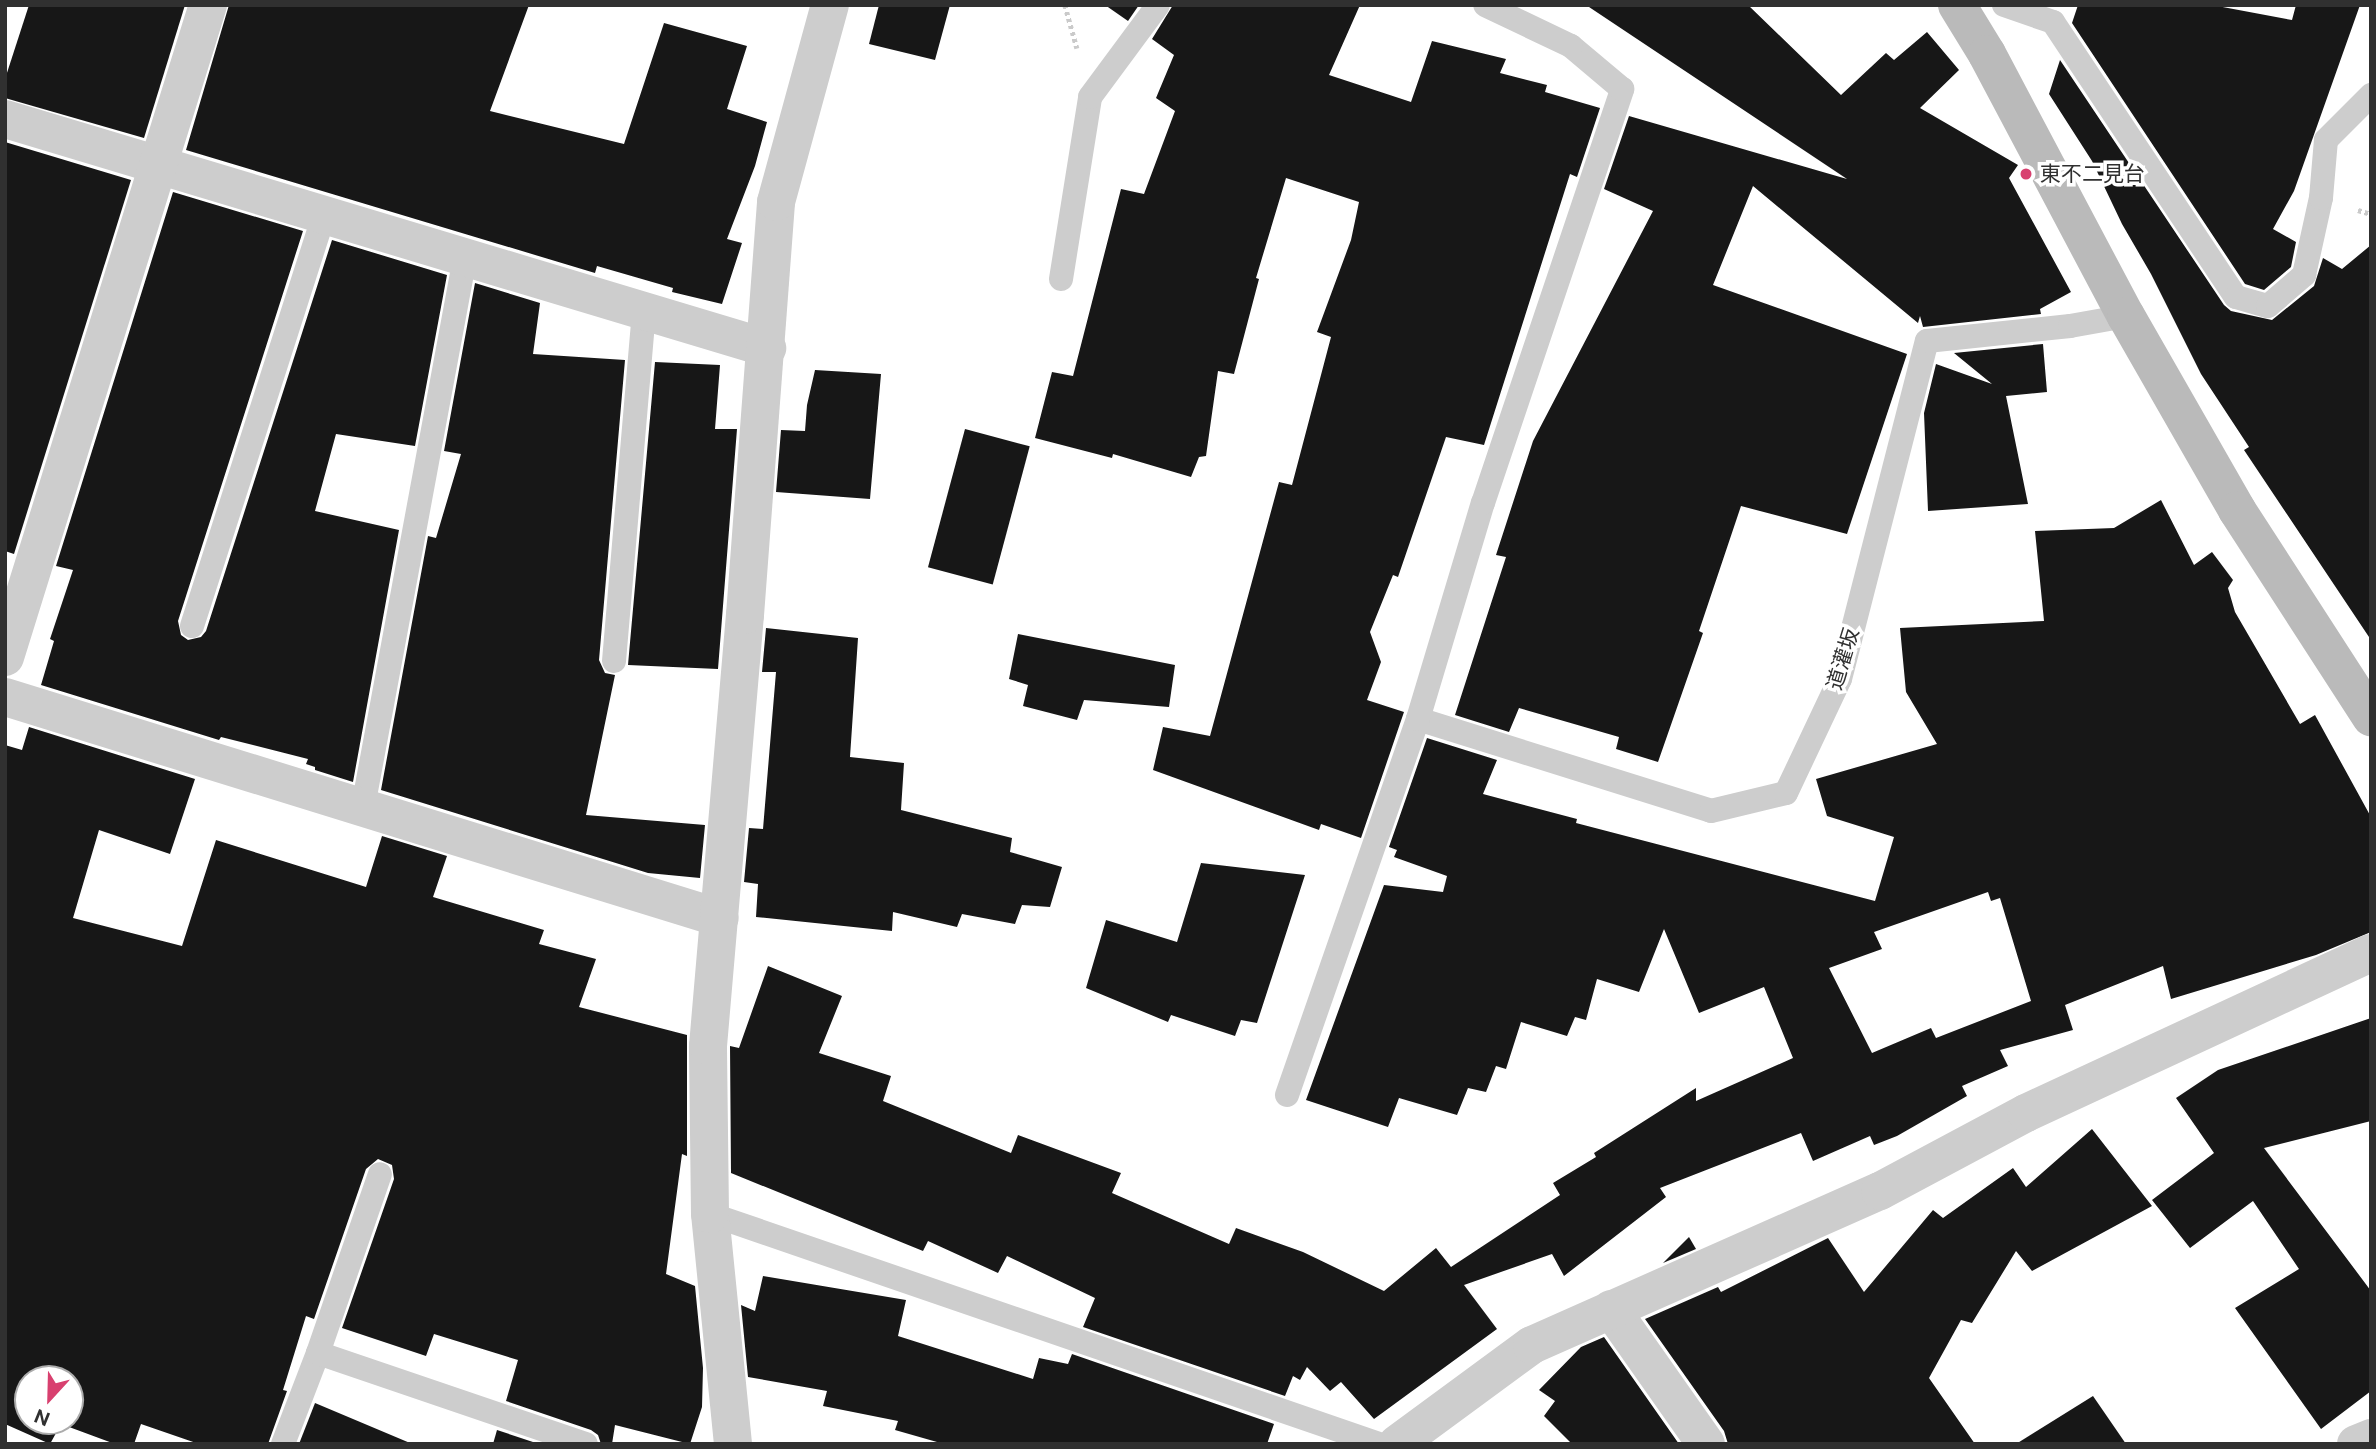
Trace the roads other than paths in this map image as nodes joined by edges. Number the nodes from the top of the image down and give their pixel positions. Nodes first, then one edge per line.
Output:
1 (208, 5) edge
2 (830, 5) edge
3 (1158, 5) edge
4 (1485, 5) edge
5 (2004, 5) edge
6 (1973, 9) edge
7 (2371, 95) edge
8 (5, 119) edge
9 (157, 164) junction
10 (324, 215) junction
11 (465, 257) junction
12 (1061, 279) dead end
13 (643, 311) junction
14 (2126, 316) junction
15 (767, 348) junction
16 (192, 626) dead end
17 (5, 657) edge
18 (614, 661) dead end
19 (5, 697) edge
20 (2371, 718) edge
21 (1418, 719) junction
22 (363, 807) junction
23 (720, 918) junction
24 (2371, 953) edge
25 (1287, 1095) dead end
26 (380, 1174) dead end
27 (710, 1214) junction
28 (1611, 1309) junction
29 (318, 1353) junction
30 (2371, 1438) edge
31 (284, 1444) edge
32 (586, 1444) edge
33 (733, 1444) edge
34 (1379, 1444) edge
35 (1397, 1444) edge
36 (1706, 1444) edge
37 (2356, 1444) edge

1 - 9 street
2 - 15 street
3 - 12 lane
4 - 21 lane
5 - 7 lane
6 - 14 street
8 - 9 street
9 - 10 street
9 - 17 street
10 - 11 street
10 - 16 lane
11 - 13 street
11 - 22 lane
13 - 15 street
13 - 18 lane
14 - 20 street
14 - 21 lane, 道灌坂
15 - 23 street
19 - 22 street
21 - 25 lane
22 - 23 street
23 - 27 street
24 - 28 street
26 - 29 lane
27 - 33 street
27 - 34 lane
28 - 35 street
28 - 36 street
29 - 31 lane
29 - 32 lane
30 - 37 street

